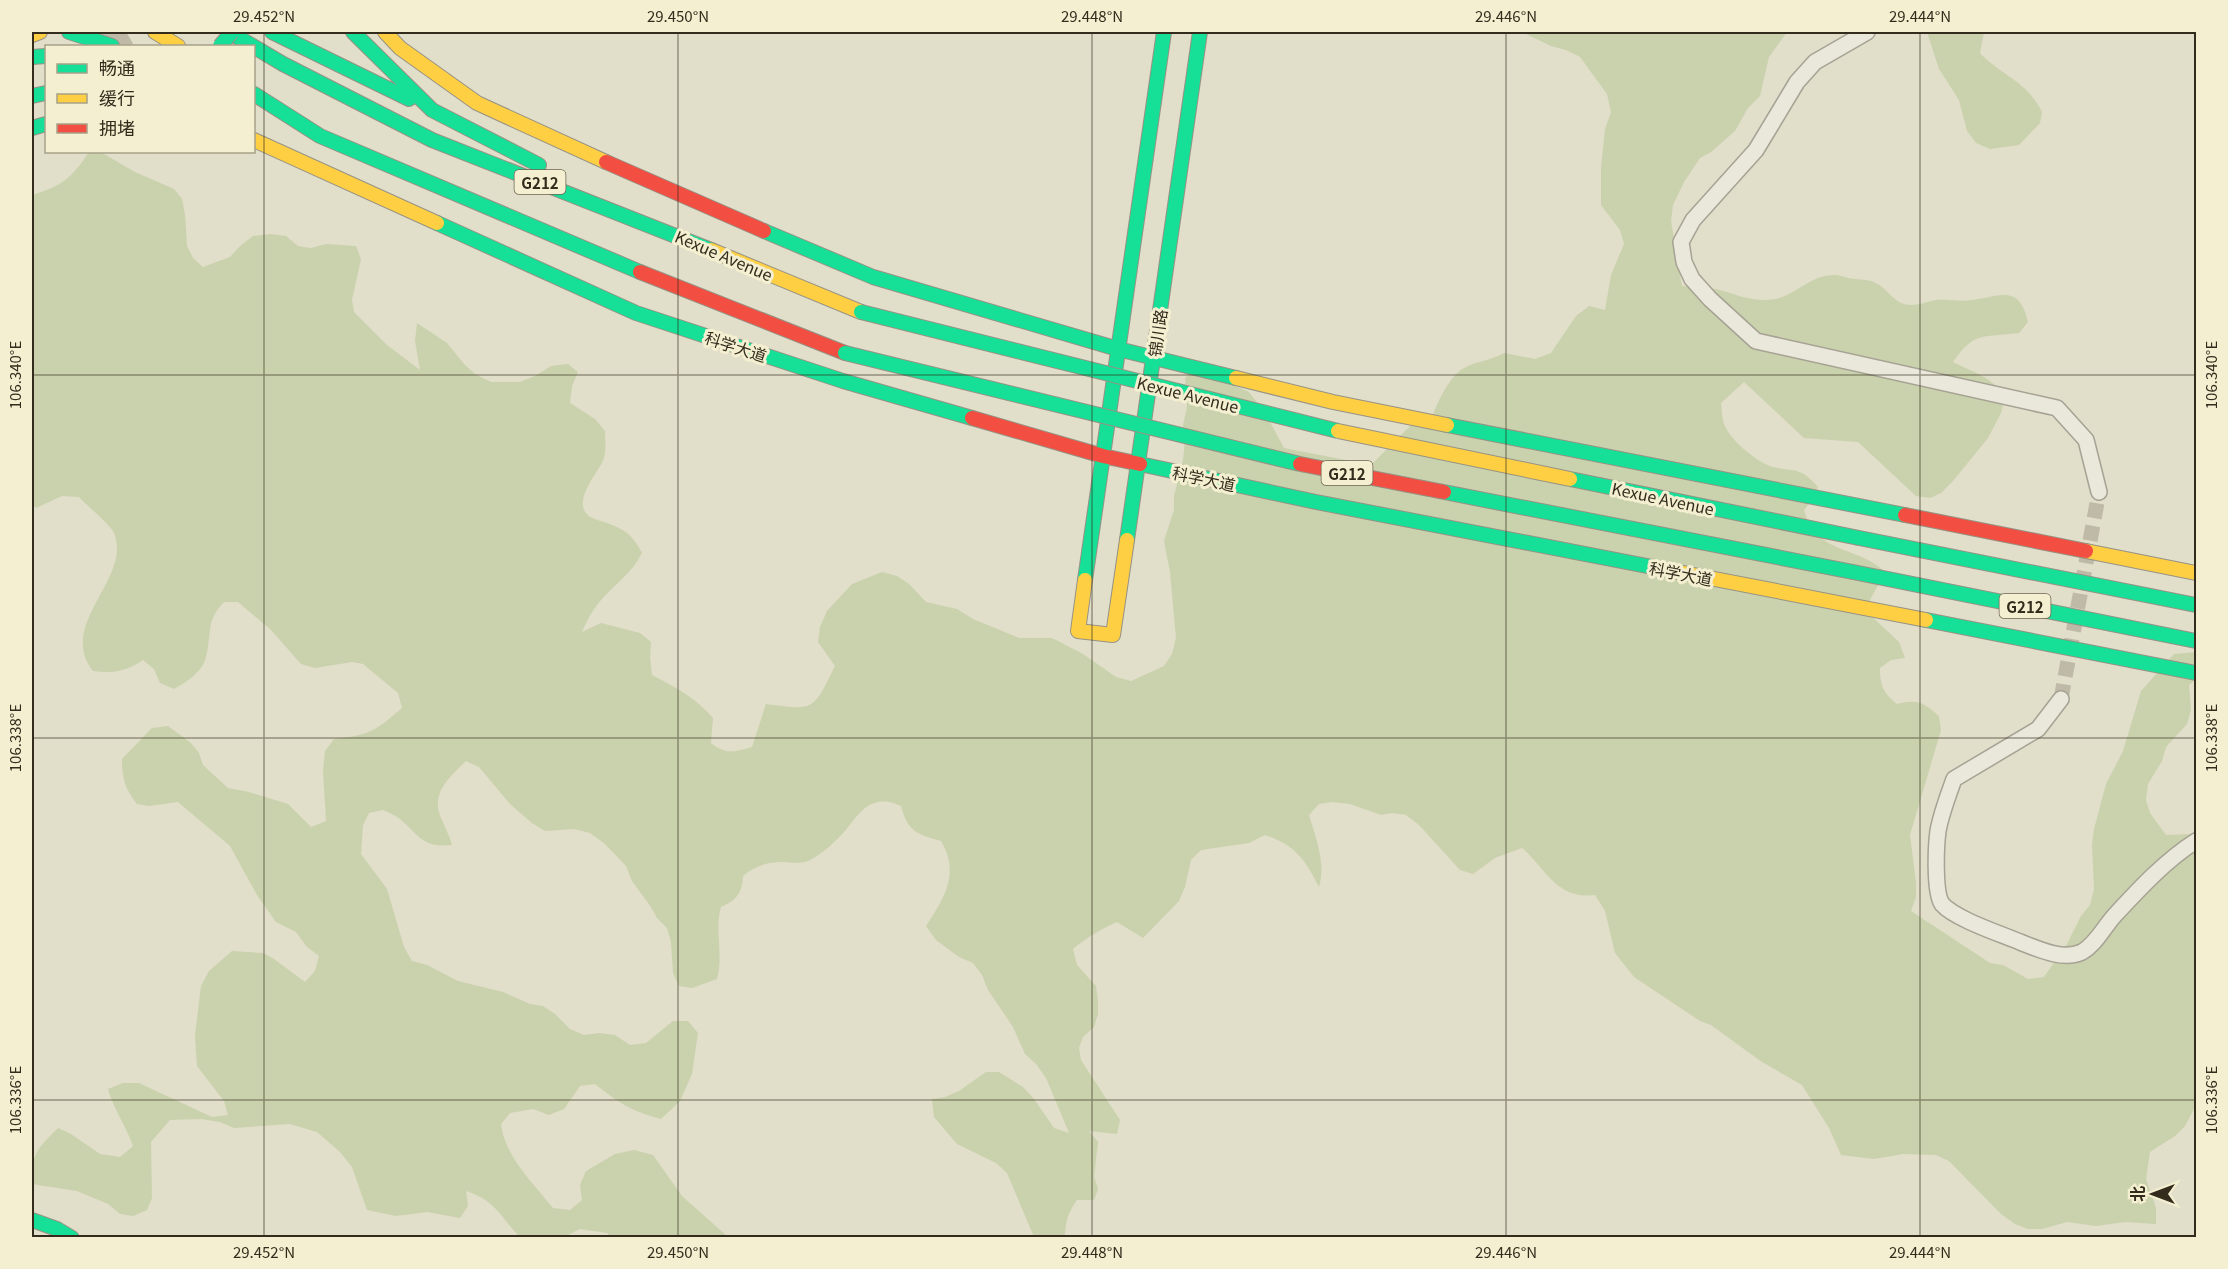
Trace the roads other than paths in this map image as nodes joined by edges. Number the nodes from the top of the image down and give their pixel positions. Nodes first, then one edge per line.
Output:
1 (40, 32) edge
2 (69, 32) edge
3 (155, 32) edge
4 (231, 32) edge
5 (272, 32) edge
6 (353, 32) edge
7 (385, 32) edge
8 (1164, 32) edge
9 (1200, 32) edge
10 (1867, 32) edge
11 (32, 35) edge
12 (109, 45) edge
13 (176, 45) edge
14 (221, 45) edge
15 (252, 45) edge
16 (255, 47) edge
17 (255, 95) edge
18 (432, 110) junction
19 (265, 117) dead end
20 (320, 136) junction
21 (255, 140) edge
22 (676, 235) junction
23 (1118, 349) junction
24 (1153, 358) junction
25 (1103, 456) junction
26 (1138, 464) junction
27 (2099, 492) tunnel mouth
28 (2196, 573) edge
29 (2196, 605) edge
30 (2196, 640) edge
31 (2196, 673) edge
32 (2061, 699) tunnel mouth
33 (2196, 841) edge
34 (32, 1220) edge
35 (72, 1238) edge

1 - 11 main road
2 - 12 main road
3 - 13 main road
4 - 14 main road, bridge
4 - 15 main road, Kexue Avenue / G212
5 - 18 main road
6 - 18 main road
7 - 23 main road
8 - 23 main road
9 - 24 main road, 锦川路
10 - 27 street
16 - 22 main road, Kexue Avenue / G212
17 - 20 main road, G212
18 - 22 main road
19 - 20 main road
20 - 30 main road, G212, bridge
21 - 25 main road, 科学大道
22 - 29 main road, Kexue Avenue / G212, bridge
23 - 24 main road
23 - 25 main road
24 - 26 main road, 锦川路
24 - 28 main road
25 - 26 main road, 科学大道
25 - 26 main road, 锦川路
26 - 31 main road, 科学大道
32 - 33 street
34 - 35 main road

